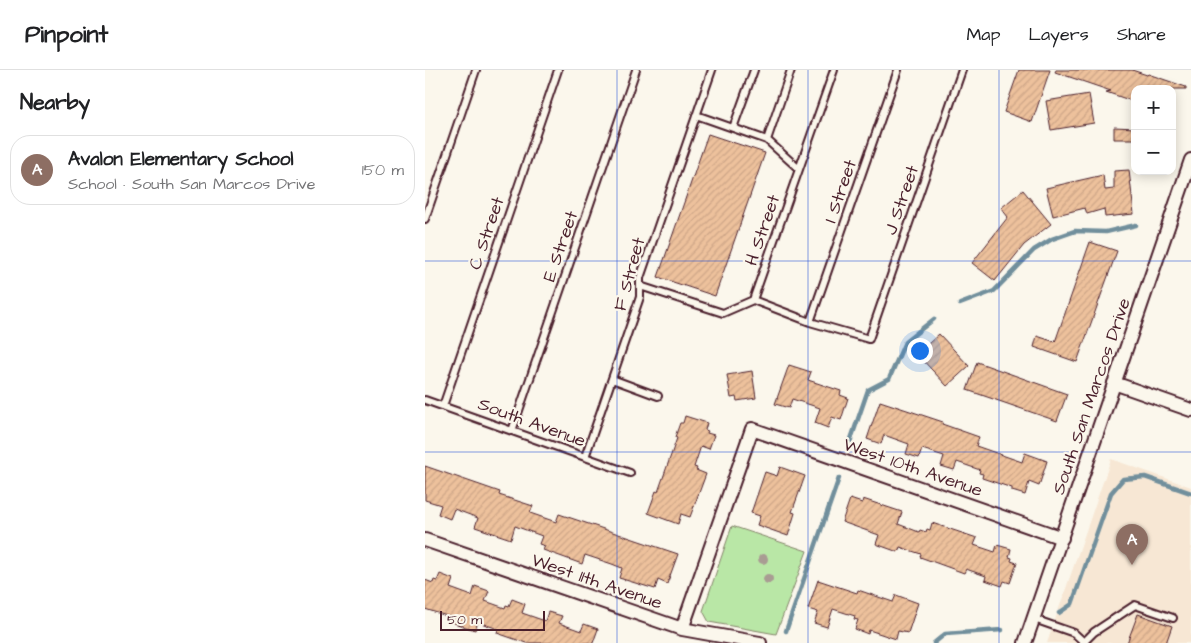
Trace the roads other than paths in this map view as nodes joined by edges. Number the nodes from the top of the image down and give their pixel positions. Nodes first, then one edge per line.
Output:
1 (476, 70) edge
2 (558, 70) edge
3 (636, 70) edge
4 (711, 70) edge
5 (754, 70) edge
6 (791, 70) edge
7 (834, 70) edge
8 (897, 70) edge
9 (963, 70) edge
10 (697, 115) junction
11 (733, 128) junction
12 (767, 140) junction
13 (1191, 160) edge
14 (799, 169) junction
15 (425, 219) edge
16 (640, 286) junction
17 (753, 300) junction
18 (810, 322) junction
19 (612, 379) junction
20 (1114, 383) junction
21 (659, 396) dead end
22 (425, 400) edge
23 (443, 406) junction
24 (1191, 410) edge
25 (512, 431) junction
26 (585, 457) junction
27 (630, 473) dead end
28 (1062, 538) junction
29 (425, 540) edge
30 (1173, 618) dead end
31 (1034, 619) junction
32 (682, 629) junction
33 (1085, 642) edge
34 (760, 643) edge
35 (1025, 643) edge

1 - 15 lane
2 - 23 lane, C Street
3 - 25 lane, E Street
4 - 10 lane, F Street
5 - 11 lane
6 - 12 lane
7 - 14 lane, H Street
8 - 18 lane, I Street
9 - 18 lane, J Street
10 - 11 lane
10 - 16 lane, F Street
11 - 12 lane
12 - 14 lane
13 - 20 street, South San Marcos Drive
14 - 17 lane, H Street
16 - 17 lane
16 - 19 lane, F Street
17 - 18 lane
19 - 21 lane
19 - 26 lane, F Street
20 - 24 street
20 - 28 street, South San Marcos Drive
22 - 23 lane, South Avenue
23 - 25 lane, South Avenue
25 - 26 lane, South Avenue
26 - 27 lane, South Avenue
28 - 31 street, South San Marcos Drive
28 - 32 street, West 10th Avenue
29 - 32 street, West 11th Avenue
30 - 33 lane
31 - 33 lane
31 - 35 street, South San Marcos Drive
32 - 34 street, West 11th Avenue

